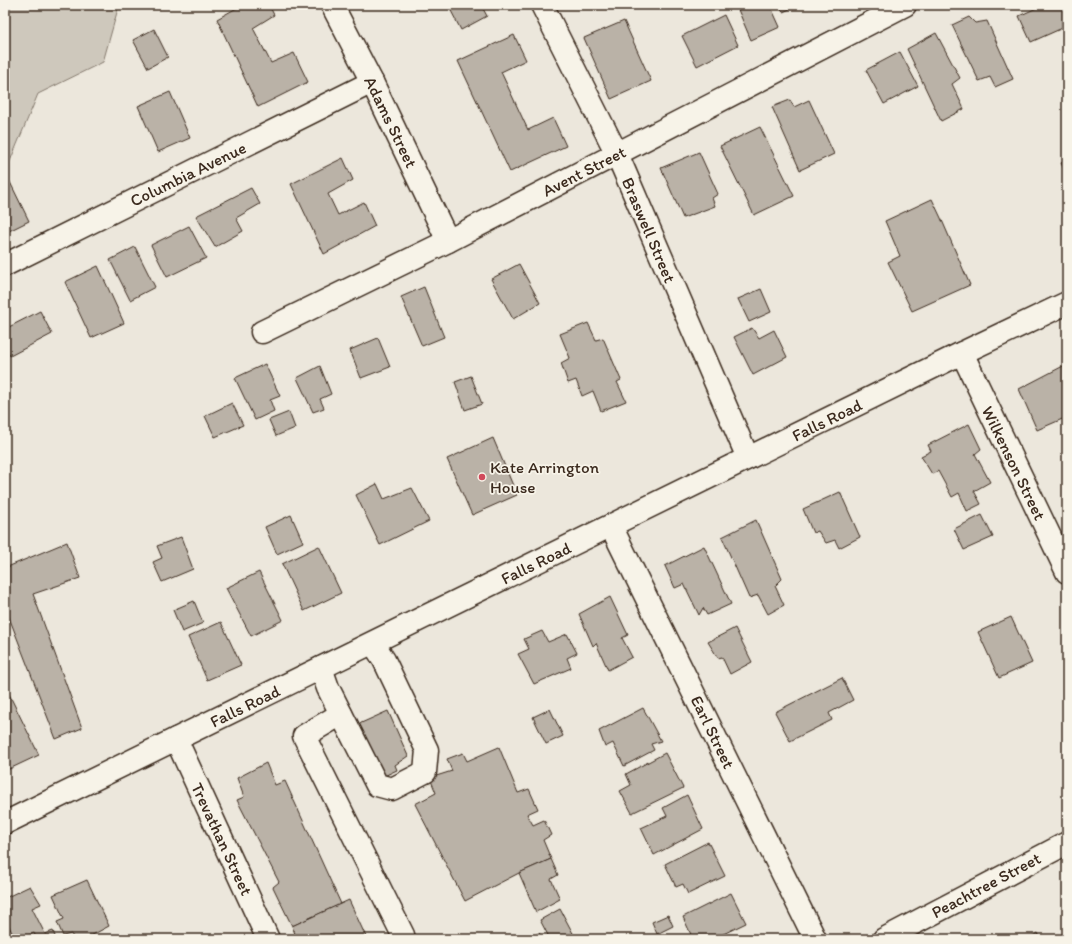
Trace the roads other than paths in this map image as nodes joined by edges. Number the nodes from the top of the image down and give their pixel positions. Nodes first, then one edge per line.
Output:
1 (332, 5) edge
2 (542, 5) edge
3 (905, 5) edge
4 (372, 82) junction
5 (617, 154) junction
6 (448, 241) junction
7 (5, 265) edge
8 (1067, 303) edge
9 (262, 332) dead end
10 (962, 354) junction
11 (748, 458) junction
12 (611, 526) junction
13 (1067, 572) edge
14 (373, 643) junction
15 (321, 668) junction
16 (341, 714) junction
17 (176, 739) junction
18 (5, 824) edge
19 (1067, 843) edge
20 (268, 939) edge
21 (404, 939) edge
22 (815, 939) edge
23 (884, 939) edge

1 - 4 street, Adams Street
2 - 5 street, Braswell Street
3 - 5 street, Avent Street
4 - 6 street, Adams Street
4 - 7 street, Columbia Avenue
5 - 6 street, Avent Street
5 - 11 street, Braswell Street
6 - 9 street, Avent Street
8 - 10 street, Falls Road
10 - 11 street, Falls Road
10 - 13 street, Wilkenson Street
11 - 12 street, Falls Road
12 - 14 street, Falls Road
12 - 22 street, Earl Street
14 - 15 street, Falls Road
14 - 16 street
15 - 16 street
15 - 17 street, Falls Road
16 - 21 street
17 - 18 street, Falls Road
17 - 20 street, Trevathan Street
19 - 23 street, Peachtree Street

